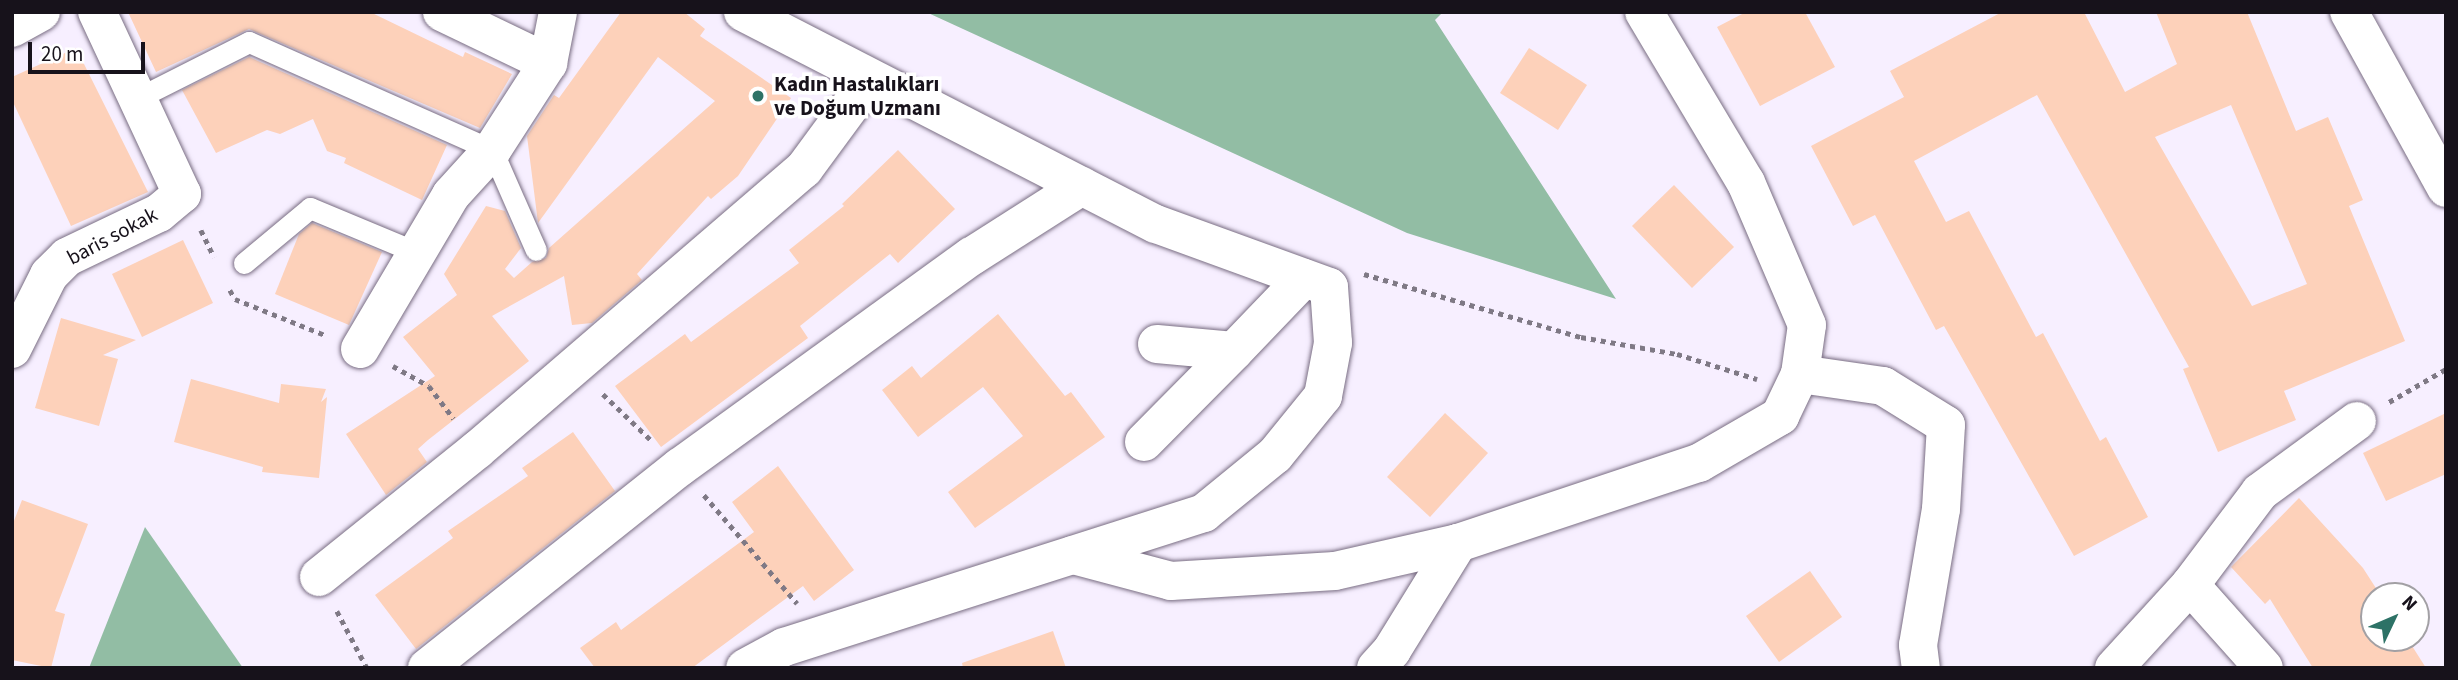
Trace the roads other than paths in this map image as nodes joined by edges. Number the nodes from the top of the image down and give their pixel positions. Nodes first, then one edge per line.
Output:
1 (41, 12) edge
2 (97, 12) edge
3 (442, 12) edge
4 (558, 12) edge
5 (743, 12) edge
6 (1644, 12) edge
7 (2349, 12) edge
8 (12, 28) edge
9 (548, 63) junction
10 (870, 79) junction
11 (138, 98) junction
12 (492, 150) junction
13 (1082, 186) junction
14 (2446, 188) edge
15 (536, 250) dead end
16 (418, 253) junction
17 (244, 263) dead end
18 (1304, 278) junction
19 (1157, 344) dead end
20 (12, 349) edge
21 (360, 349) road end
22 (1234, 351) junction
23 (1783, 378) junction
24 (2357, 421) road end
25 (1144, 442) dead end
26 (1458, 543) junction
27 (1073, 555) junction
28 (319, 577) road end
29 (2190, 585) junction
30 (1385, 662) edge
31 (427, 668) edge
32 (745, 668) edge
33 (1921, 668) edge
34 (2113, 668) edge
35 (2264, 668) edge

1 - 8 street
2 - 11 street, baris sokak
3 - 9 street
4 - 9 street
5 - 10 street
6 - 23 street
7 - 14 street
9 - 12 street
10 - 13 street
10 - 28 street
11 - 12 lane
11 - 20 street, baris sokak
12 - 15 lane
12 - 16 street
13 - 18 street
13 - 31 street
16 - 17 lane
16 - 21 street
18 - 22 street
18 - 27 street
19 - 22 street
22 - 25 street
23 - 26 street
23 - 33 street
24 - 29 street
26 - 27 street
26 - 30 street
27 - 32 street
29 - 34 street
29 - 35 street

